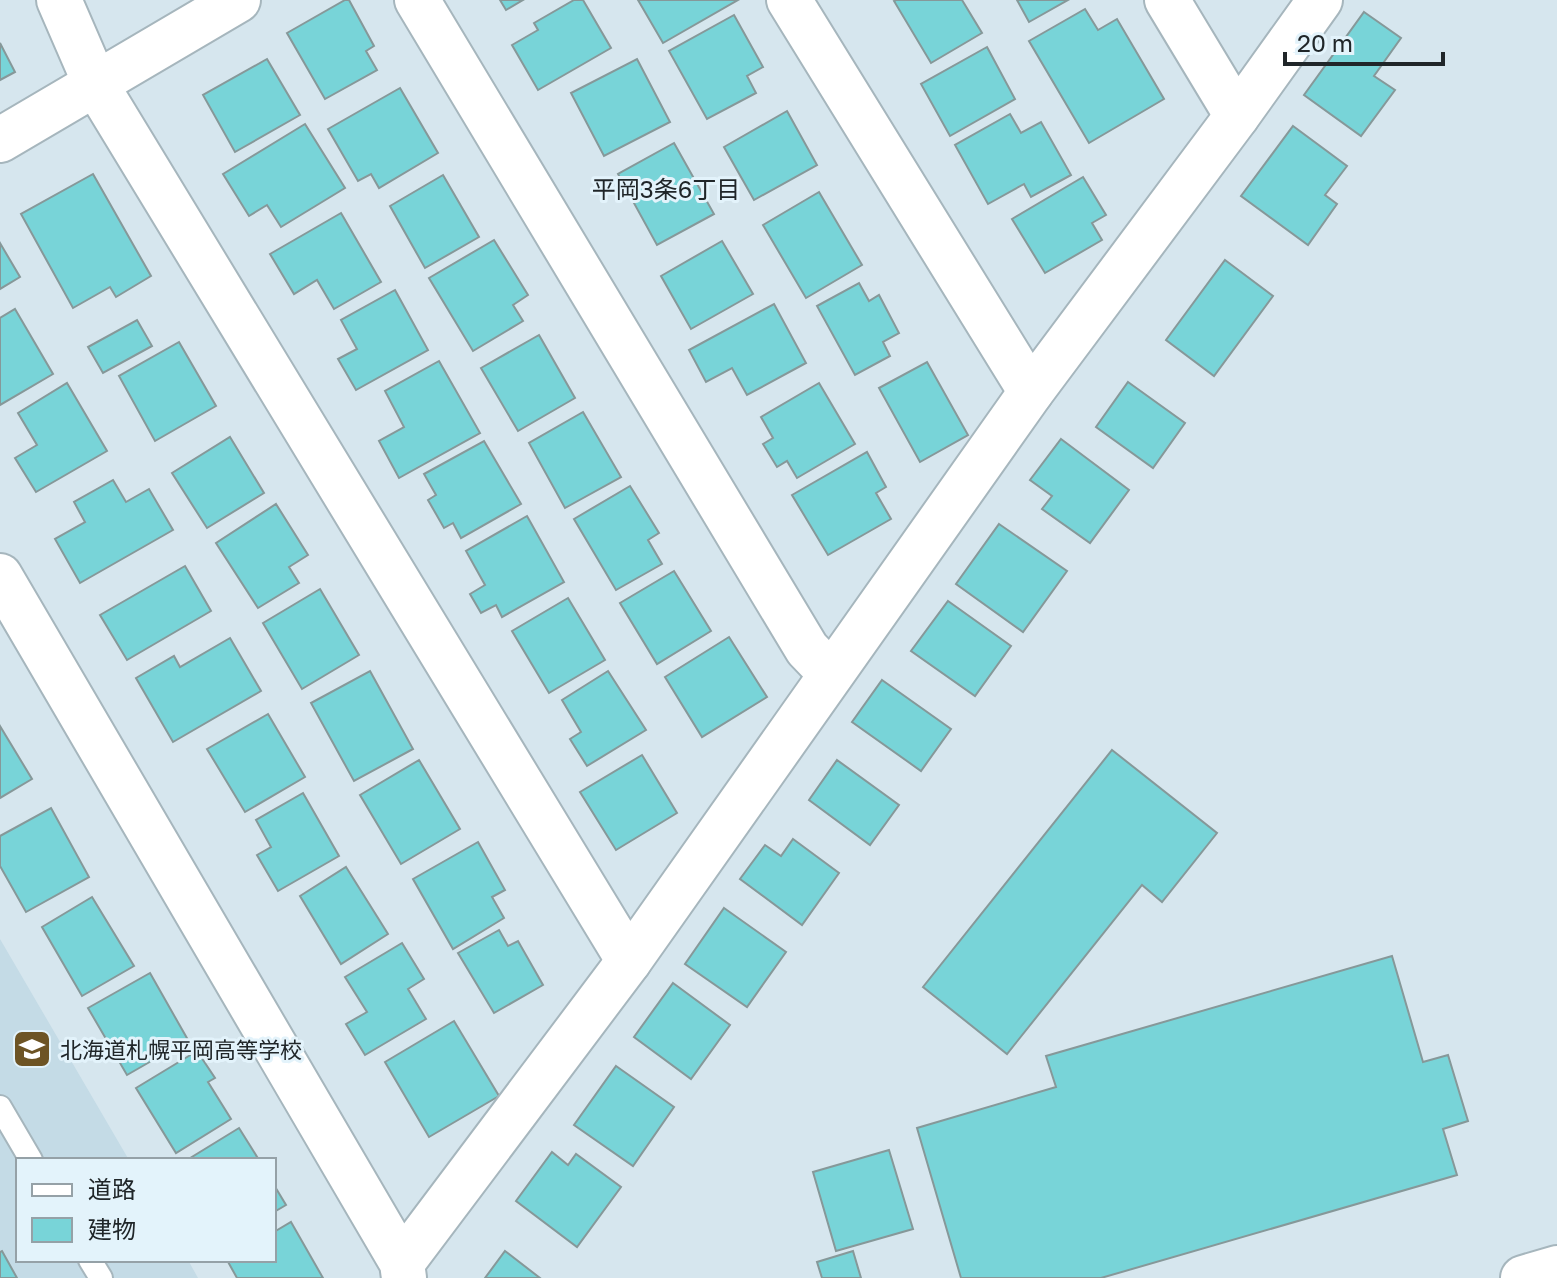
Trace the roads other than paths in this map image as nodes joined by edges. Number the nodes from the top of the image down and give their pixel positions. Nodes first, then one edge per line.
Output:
1 (59, 0) edge
2 (238, 0) edge
3 (417, 0) edge
4 (789, 0) edge
5 (1167, 0) edge
6 (1320, 0) edge
7 (95, 83) junction
8 (1237, 116) junction
9 (0, 140) edge
10 (1031, 392) junction
11 (0, 576) edge
12 (831, 674) junction
13 (629, 961) junction
14 (0, 1107) edge
15 (30, 1158) edge
16 (1557, 1268) edge
17 (403, 1270) edge
18 (1523, 1278) edge

1 - 7 street
2 - 7 street
3 - 12 street
4 - 10 street
5 - 8 street
6 - 8 street
7 - 9 street
7 - 13 street
8 - 10 street
10 - 12 street
11 - 17 street
12 - 13 street
13 - 17 street
14 - 15 lane
16 - 18 street

